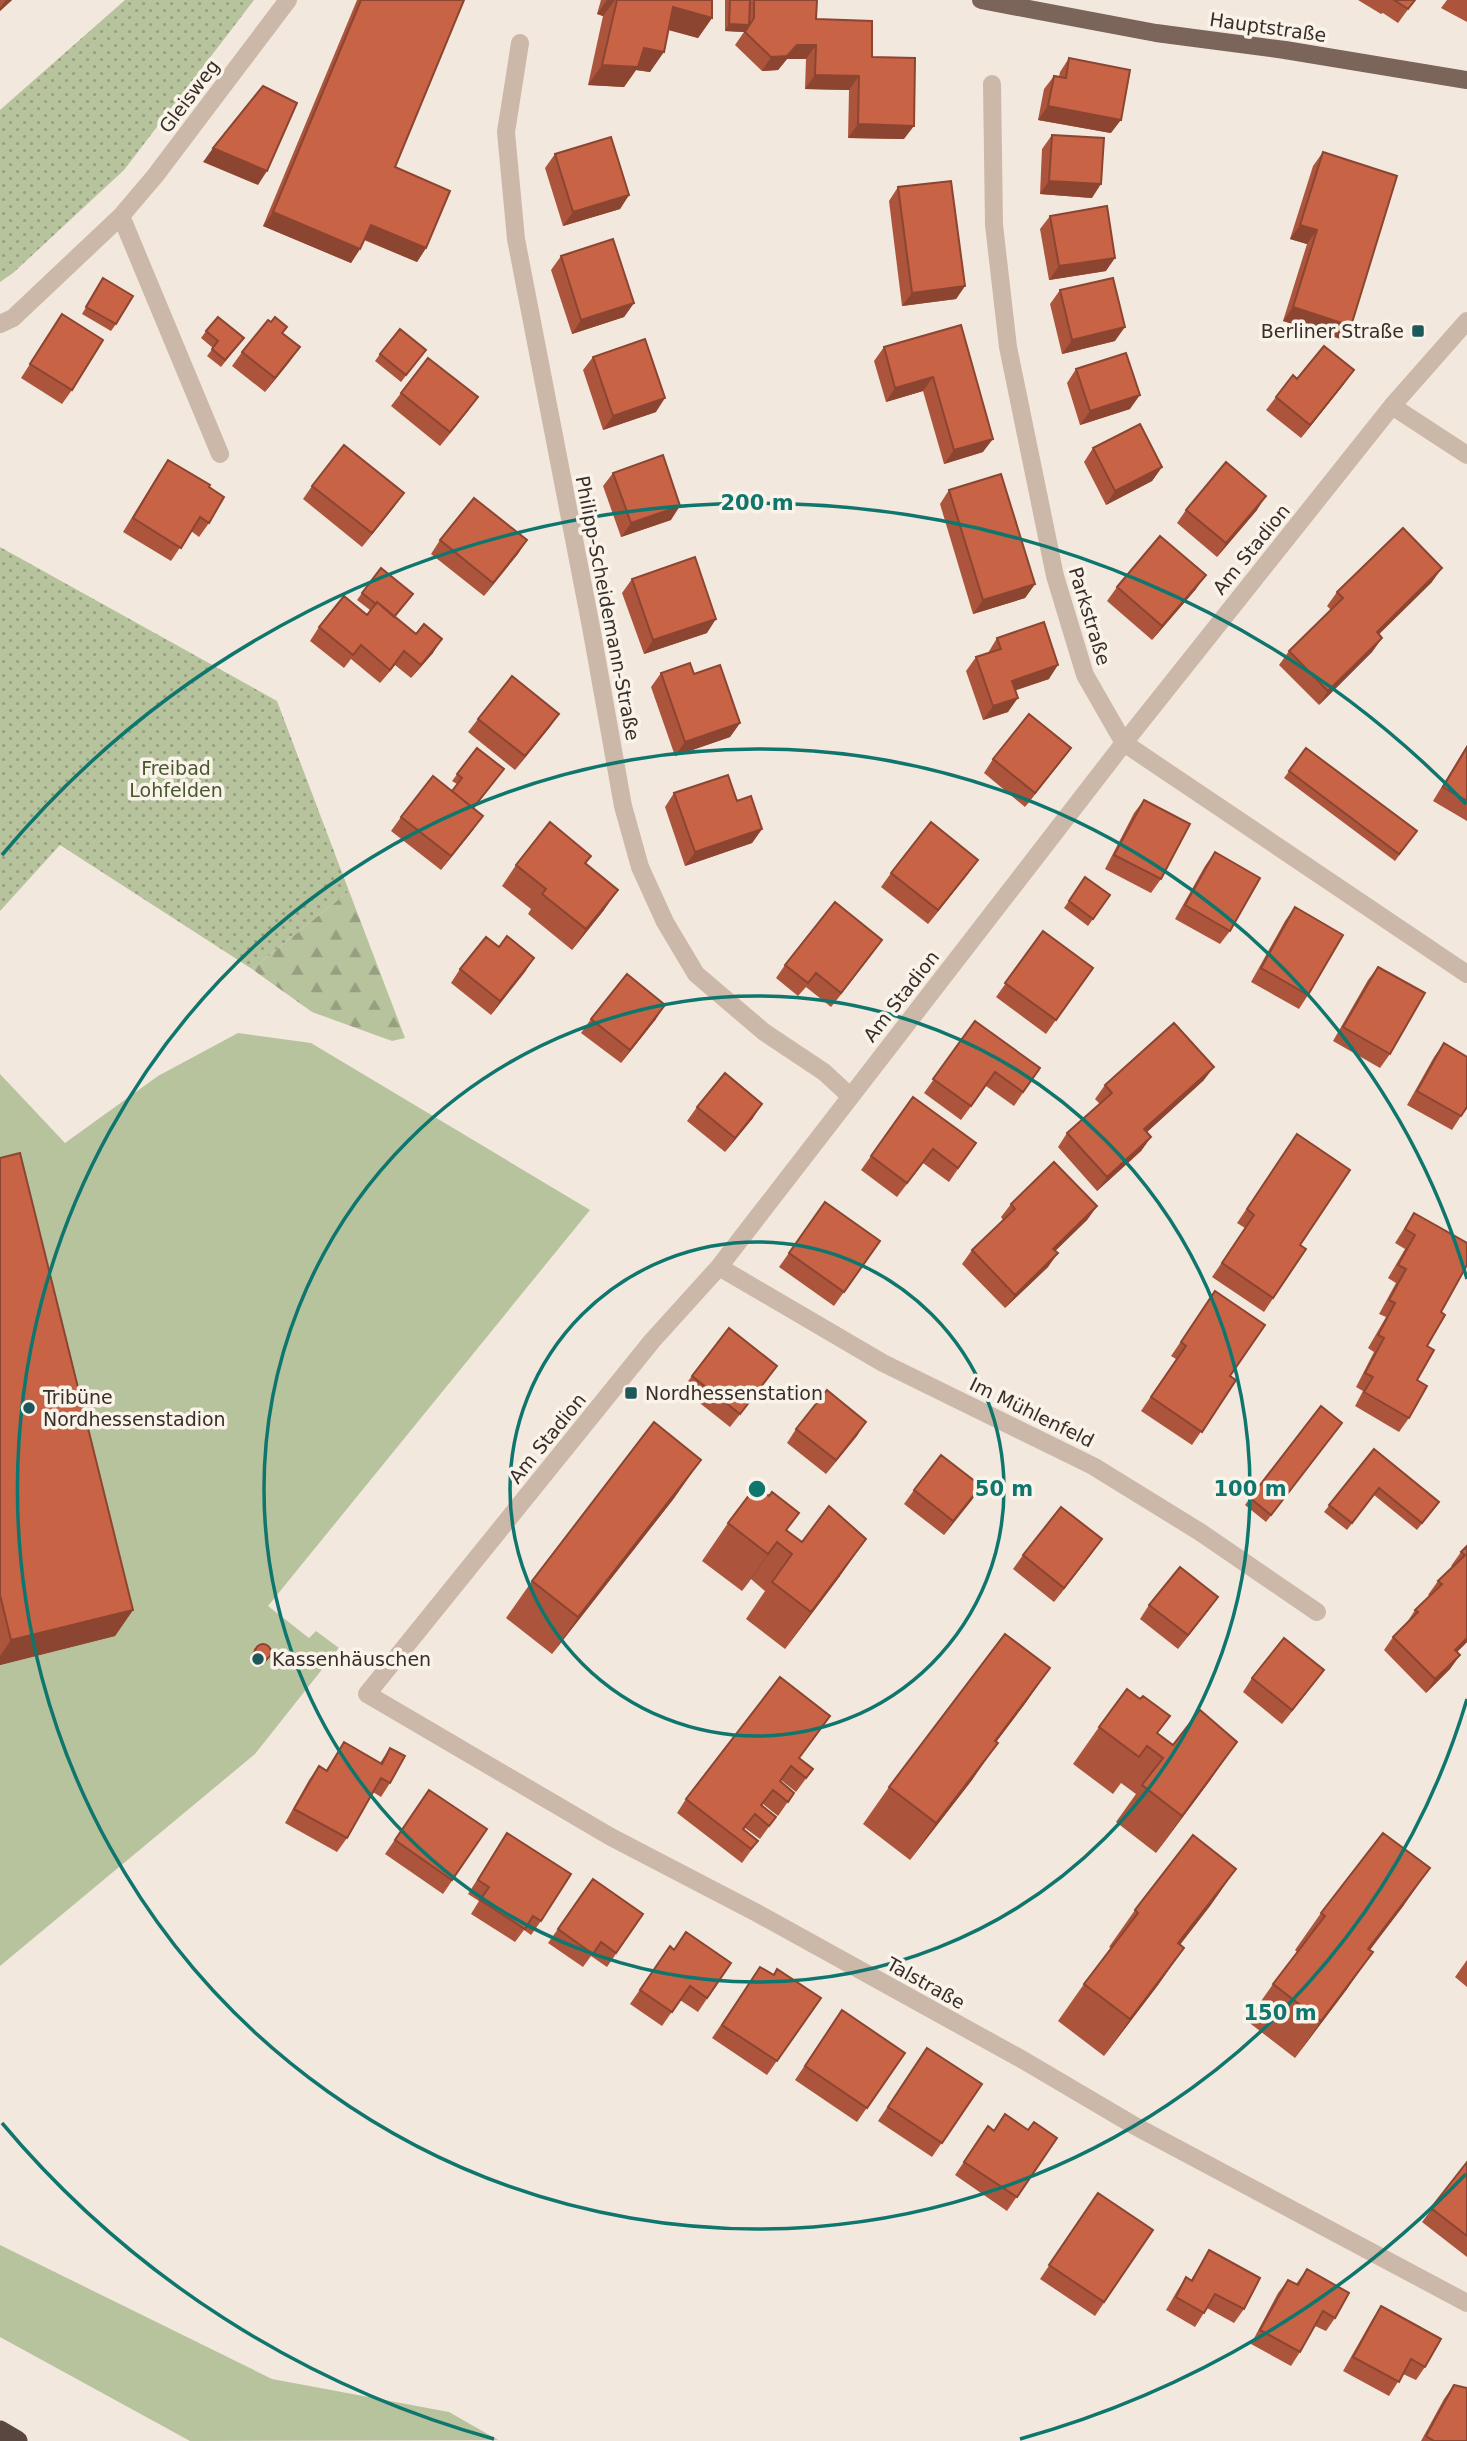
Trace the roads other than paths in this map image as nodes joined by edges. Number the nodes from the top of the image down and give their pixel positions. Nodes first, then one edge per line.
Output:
1 (288, 0) edge
2 (989, 1) edge
3 (520, 43) dead end
4 (1467, 79) edge
5 (992, 84) dead end
6 (121, 216) junction
7 (1467, 321) edge
8 (0, 324) edge
9 (1392, 406) junction
10 (220, 454) dead end
11 (1467, 455) edge
12 (1124, 743) junction
13 (1467, 974) edge
14 (850, 1096) junction
15 (719, 1267) junction
16 (1317, 1612) dead end
17 (367, 1694) joint
18 (1467, 2304) edge
19 (0, 2431) edge
20 (17, 2441) edge

1 - 6 street, Gleisweg
2 - 4 main road, Hauptstraße
3 - 14 street, Philipp-Scheidemann-Straße
5 - 12 street, Parkstraße
6 - 8 street, Gleisweg
6 - 10 street
7 - 9 street, Am Stadion
9 - 11 street
9 - 12 street, Am Stadion
12 - 13 street, Parkstraße
12 - 14 street, Am Stadion
14 - 15 street, Am Stadion
15 - 16 street, Im Mühlenfeld
15 - 17 street, Am Stadion
17 - 18 street, Talstraße
19 - 20 highway

